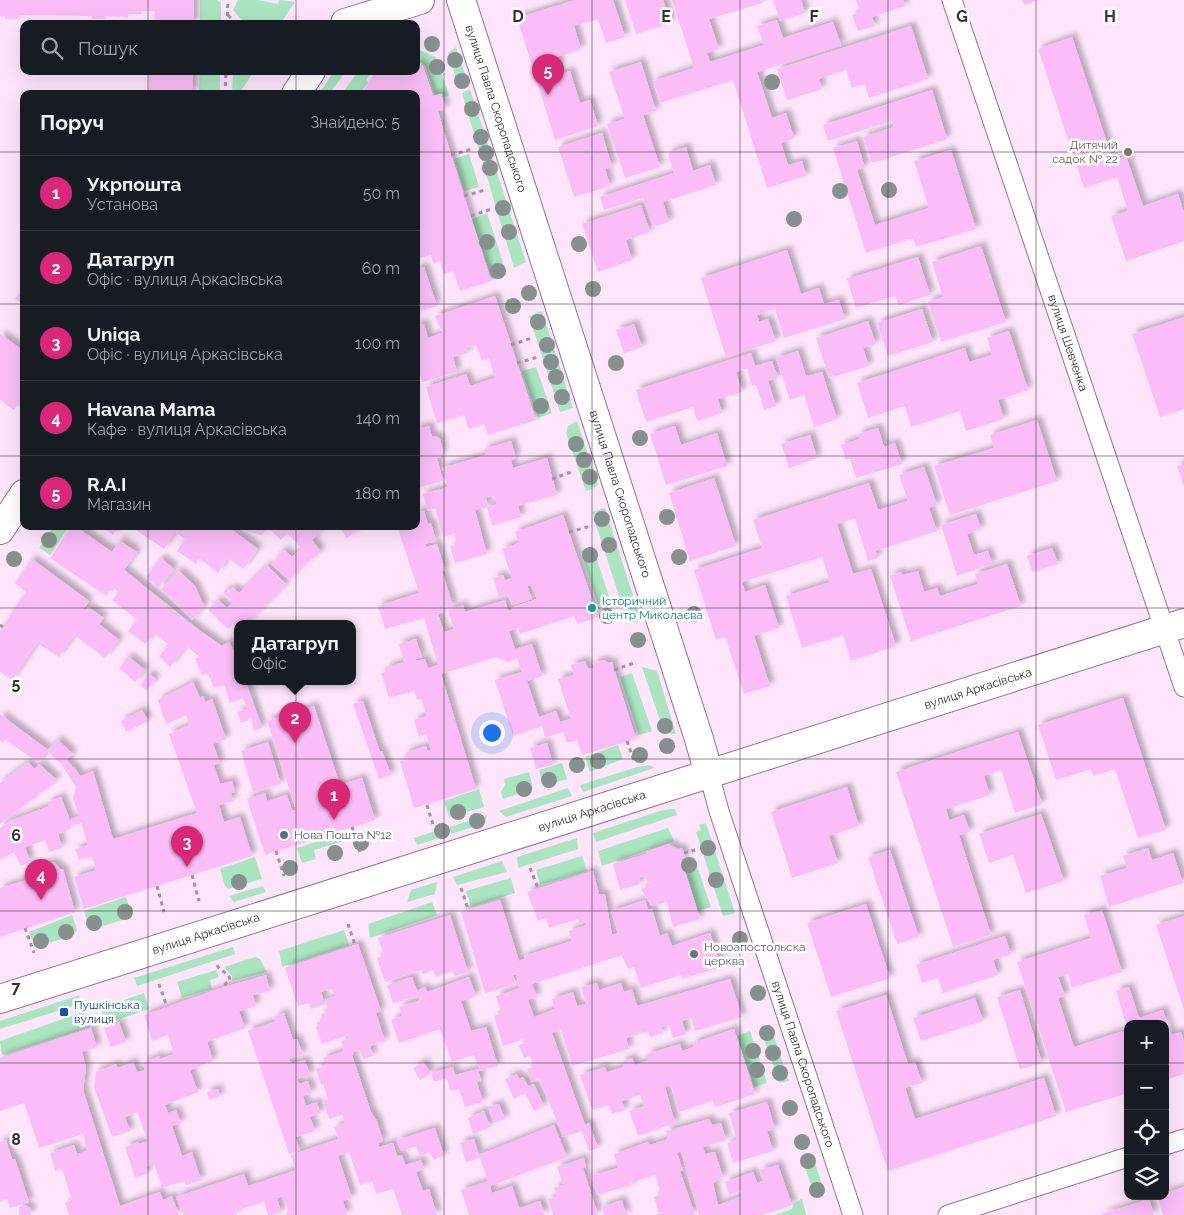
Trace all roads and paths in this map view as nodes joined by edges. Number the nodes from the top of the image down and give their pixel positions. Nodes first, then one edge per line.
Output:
1 (228, 0) edge
2 (420, 0) edge
3 (461, 0) edge
4 (952, 0) edge
5 (227, 14) junction
6 (349, 15) edge
7 (227, 20) edge
8 (232, 20) edge
9 (226, 75) edge
10 (308, 75) edge
11 (225, 90) edge
12 (299, 90) edge
13 (472, 149) dead end
14 (451, 155) dead end
15 (485, 190) dead end
16 (464, 196) dead end
17 (491, 209) dead end
18 (470, 216) dead end
19 (532, 338) dead end
20 (511, 345) dead end
21 (538, 357) dead end
22 (517, 363) dead end
23 (574, 471) dead end
24 (552, 478) dead end
25 (20, 500) edge
26 (591, 526) dead end
27 (0, 530) edge
28 (569, 532) dead end
29 (615, 602) dead end
30 (595, 608) dead end
31 (1175, 626) edge
32 (634, 663) dead end
33 (614, 670) dead end
34 (1184, 687) edge
35 (627, 741) dead end
36 (634, 761) dead end
37 (709, 774) junction
38 (426, 804) dead end
39 (352, 827) dead end
40 (434, 828) dead end
41 (695, 850) dead end
42 (276, 851) dead end
43 (360, 852) dead end
44 (684, 853) dead end
45 (530, 868) dead end
46 (192, 875) dead end
47 (284, 876) dead end
48 (157, 886) dead end
49 (461, 888) dead end
50 (538, 888) dead end
51 (199, 901) dead end
52 (468, 909) dead end
53 (164, 912) dead end
54 (348, 924) dead end
55 (25, 928) dead end
56 (355, 945) dead end
57 (34, 953) dead end
58 (216, 965) dead end
59 (159, 984) dead end
60 (221, 988) dead end
61 (0, 999) edge
62 (167, 1007) dead end
63 (1184, 1139) edge
64 (1169, 1144) edge
65 (1124, 1158) edge
66 (853, 1215) edge
67 (948, 1215) edge

1 - 5 path
2 - 6 main road
3 - 37 main road, вулиця Павла Скоропадського
4 - 31 street, вулиця Шевченка
5 - 7 path
5 - 8 path
9 - 11 path
10 - 12 main road
13 - 14 path
15 - 16 path
17 - 18 path
19 - 20 path
21 - 22 path
23 - 24 path
25 - 27 main road
26 - 28 path
29 - 30 path
31 - 34 street, вулиця Шевченка
31 - 37 main road, вулиця Аркасівська
32 - 33 path
35 - 36 path
37 - 61 main road, вулиця Аркасівська
37 - 66 street, вулиця Павла Скоропадського
38 - 40 path
39 - 43 path
41 - 44 path
42 - 47 path
45 - 50 path
46 - 51 path
48 - 53 path
49 - 52 path
54 - 56 path
55 - 57 path
58 - 60 path
59 - 62 path
63 - 64 street
65 - 67 street

